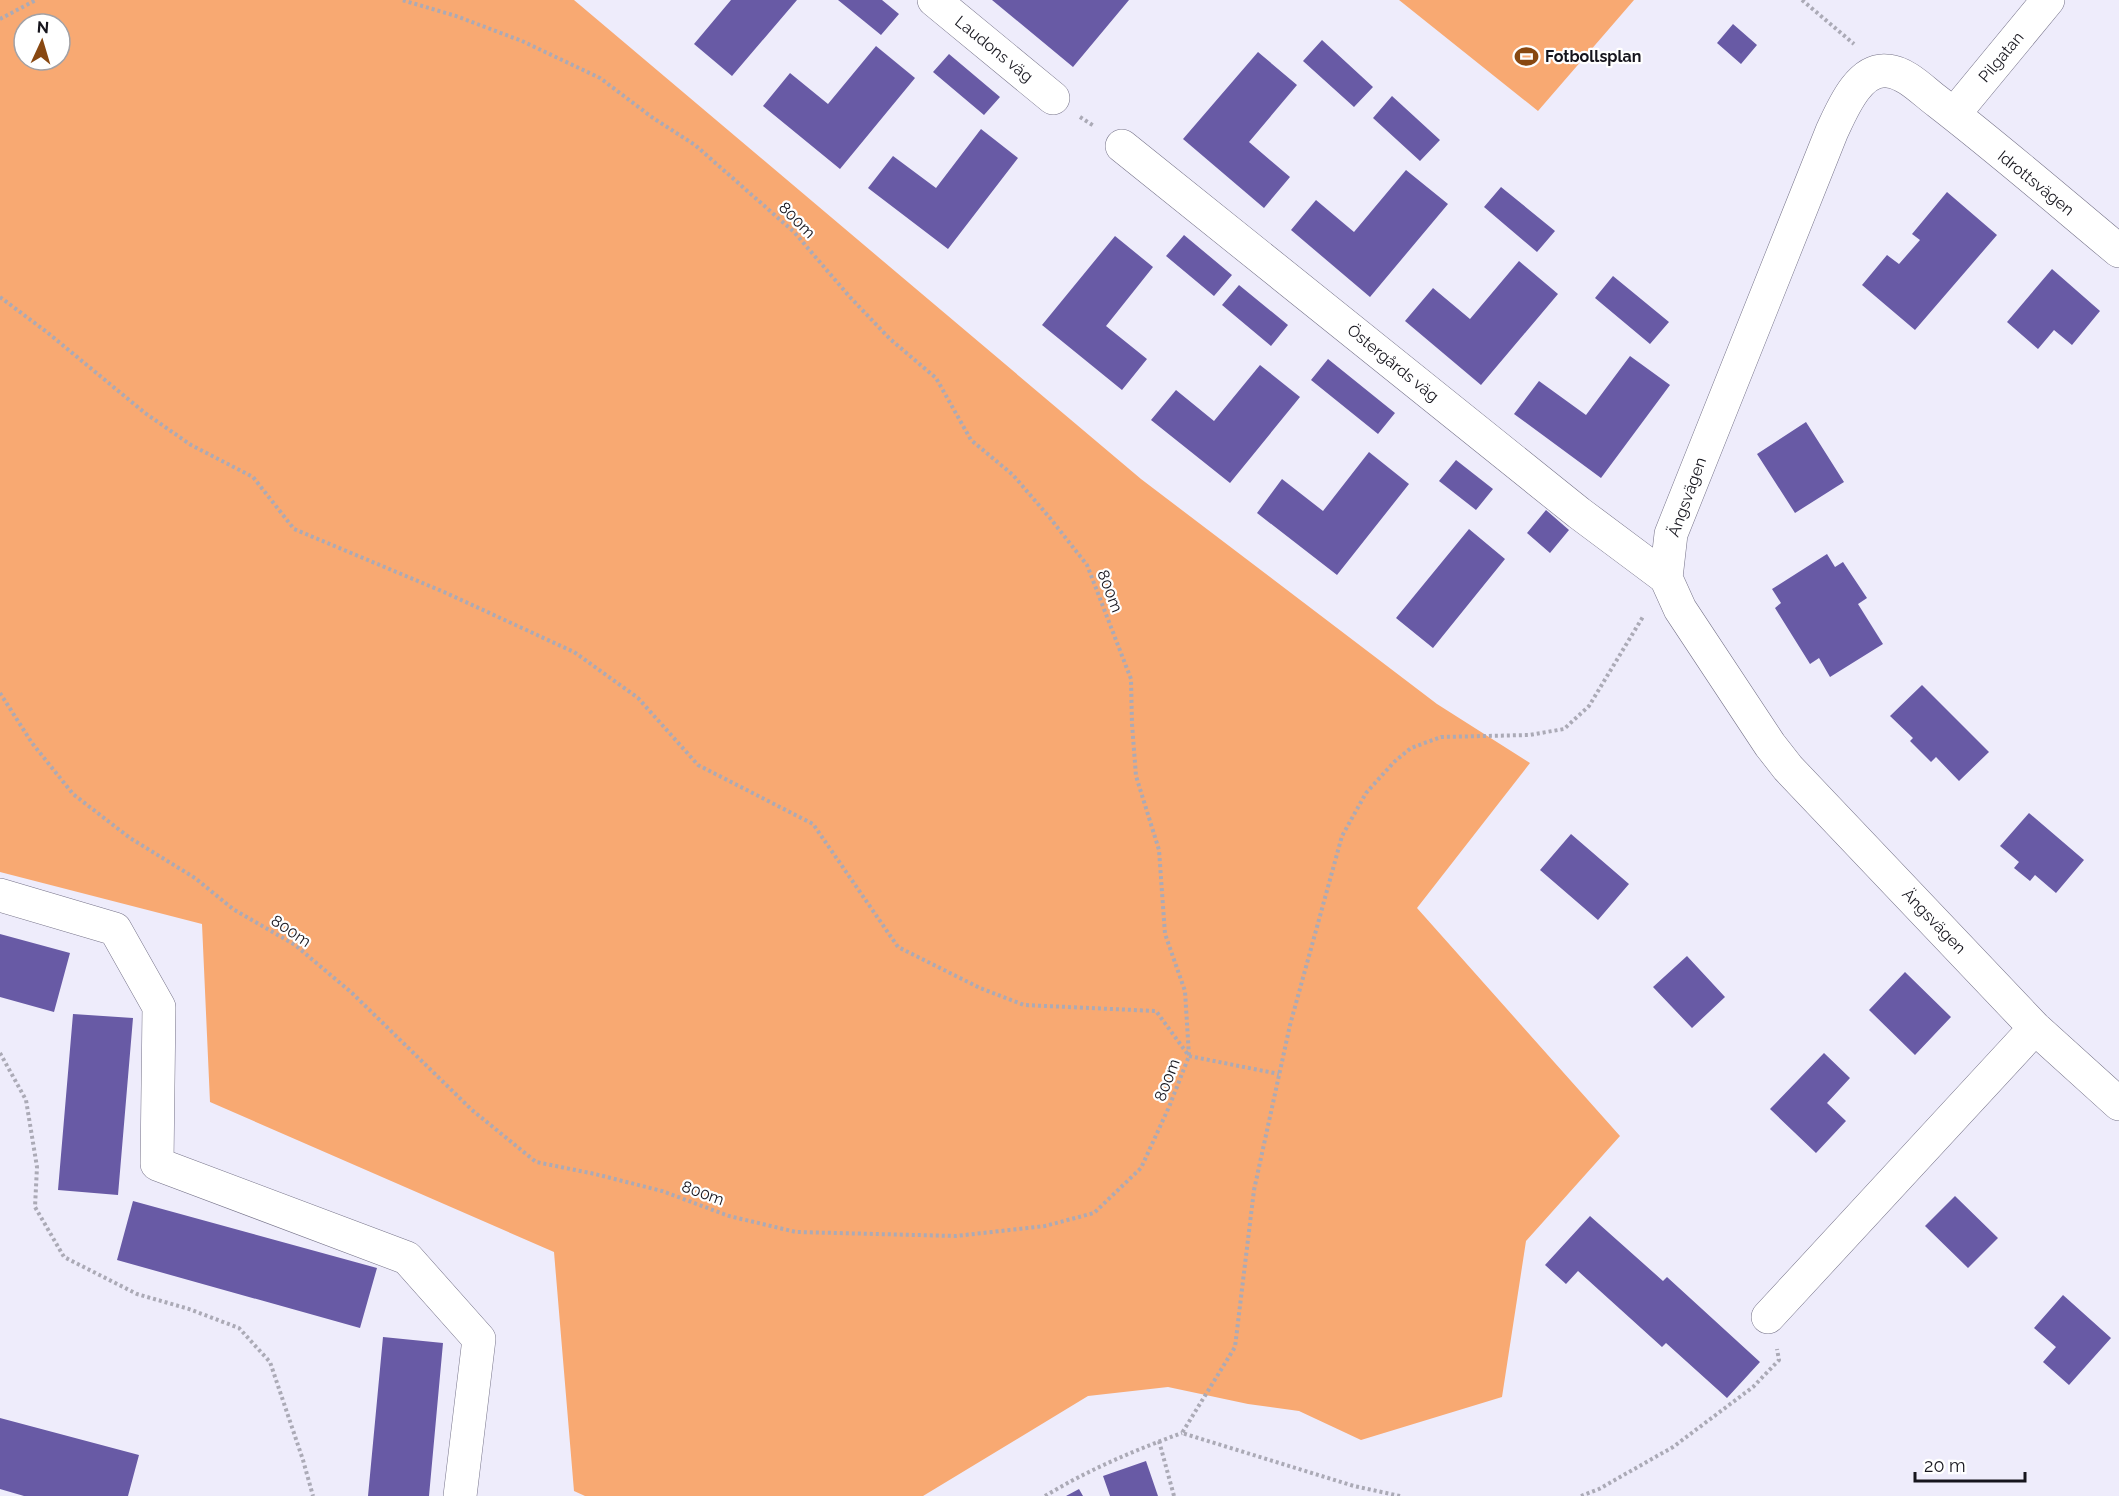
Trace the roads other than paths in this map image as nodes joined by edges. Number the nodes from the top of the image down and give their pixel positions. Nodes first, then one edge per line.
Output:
1 (934, 0) edge
2 (2049, 0) edge
3 (1053, 98) road end
4 (1953, 114) junction
5 (1122, 146) road end
6 (2119, 251) edge
7 (1666, 578) junction
8 (0, 895) edge
9 (2036, 1028) junction
10 (2119, 1104) edge
11 (1768, 1317) road end
12 (460, 1496) edge

1 - 3 street, Laudons väg
2 - 4 street, Pilgatan
4 - 6 street, Idrottsvägen
4 - 7 street, Ängsvägen
5 - 7 street, Östergårds väg
7 - 9 street, Ängsvägen
8 - 12 street
9 - 10 street, Ängsvägen
9 - 11 street

